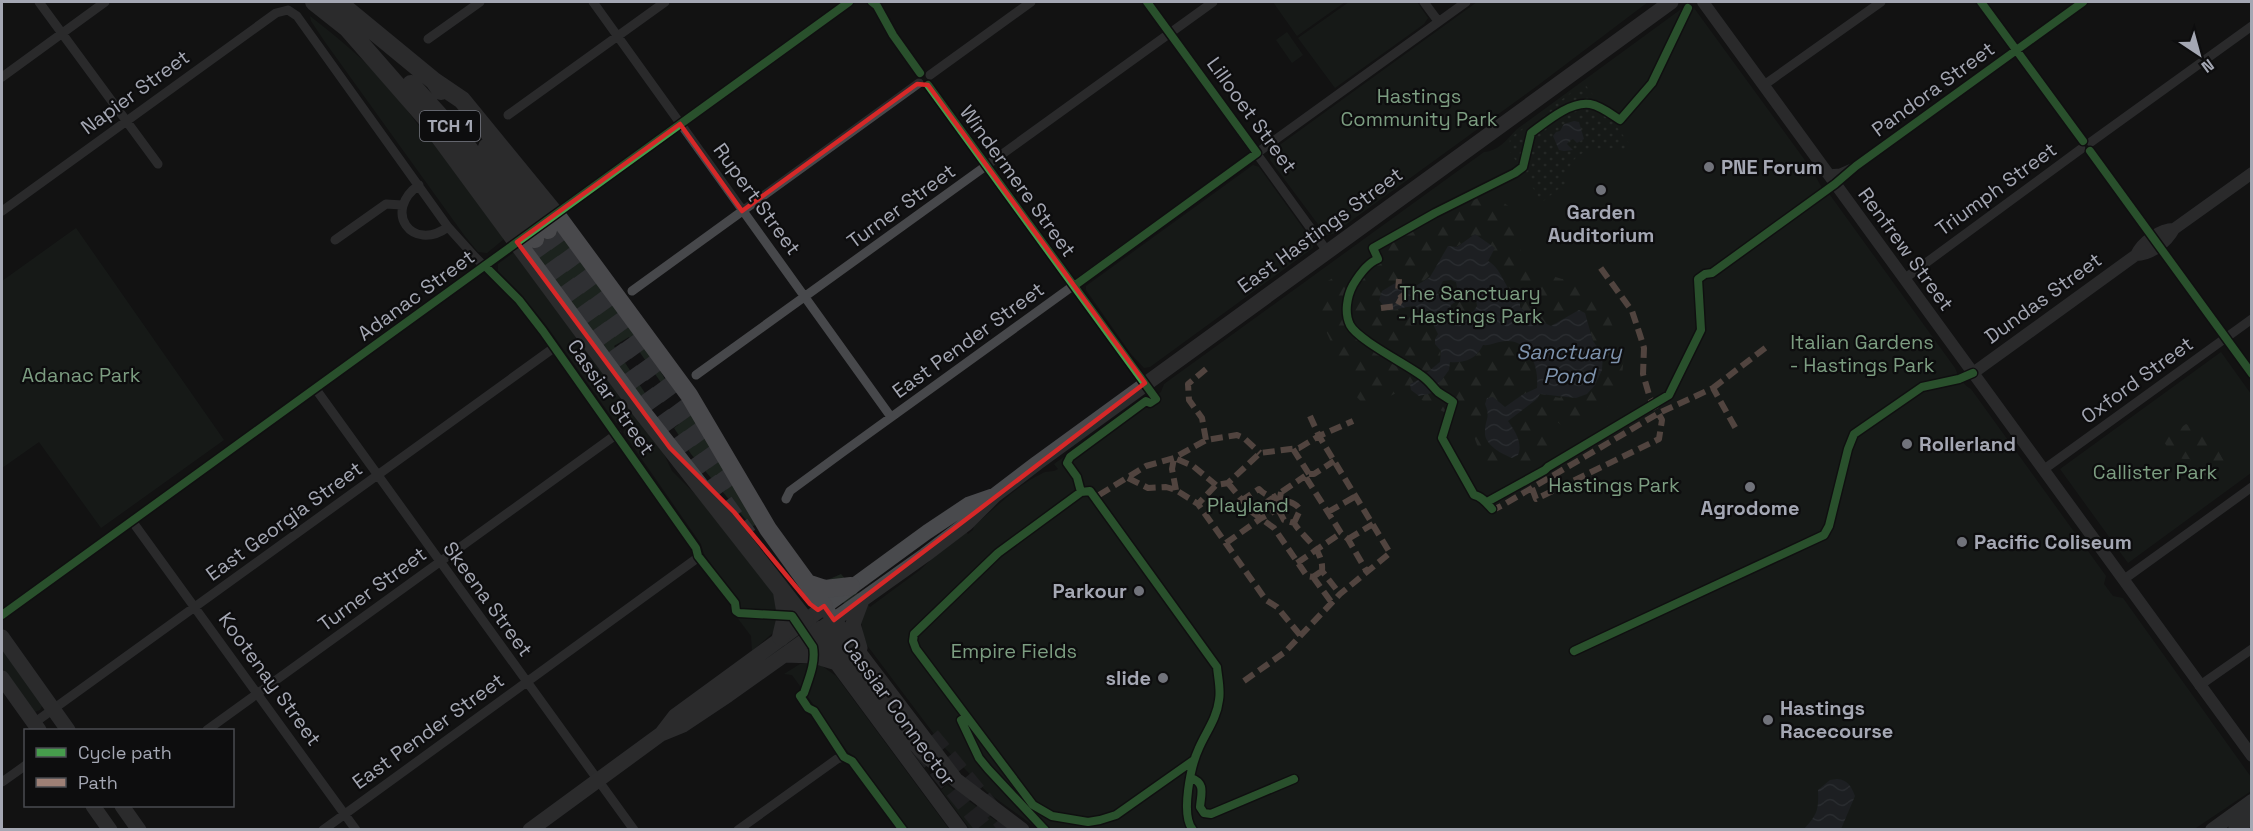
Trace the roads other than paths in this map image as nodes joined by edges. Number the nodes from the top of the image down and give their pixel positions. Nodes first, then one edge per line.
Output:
1 (39, 2) edge
2 (105, 2) edge
3 (314, 2) edge
4 (338, 2) edge
5 (480, 2) edge
6 (593, 2) edge
7 (665, 2) edge
8 (849, 2) edge
9 (854, 2) edge
10 (1031, 2) edge
11 (1147, 2) edge
12 (1213, 2) edge
13 (1424, 2) edge
14 (1466, 2) edge
15 (1671, 2) edge
16 (1703, 2) edge
17 (1881, 2) edge
18 (1981, 2) edge
19 (2083, 2) edge
20 (875, 3) edge
21 (292, 12) joint
22 (1438, 21) junction
23 (2252, 26) edge
24 (348, 29) junction
25 (62, 33) junction
26 (1170, 33) junction
27 (618, 36) junction
28 (428, 39) dead end
29 (2016, 50) junction
30 (2, 77) edge
31 (924, 79) junction
32 (434, 81) junction
33 (1764, 85) junction
34 (508, 115) dead end
35 (126, 121) junction
36 (680, 124) junction
37 (2086, 146) junction
38 (1257, 153) junction
39 (158, 164) dead end
40 (987, 166) junction
41 (2252, 173) edge
42 (1828, 174) junction
43 (419, 185) junction
44 (402, 204) junction
45 (2, 211) edge
46 (742, 211) junction
47 (448, 227) junction
48 (334, 240) dead end
49 (2156, 242) junction
50 (1327, 251) junction
51 (484, 266) junction
52 (1904, 279) junction
53 (1074, 286) junction
54 (632, 291) dead end
55 (805, 297) junction
56 (2252, 319) edge
57 (2225, 338) junction
58 (555, 347) junction
59 (1973, 373) junction
60 (2252, 374) edge
61 (696, 375) dead end
62 (1145, 384) junction
63 (315, 388) junction
64 (891, 417) junction
65 (617, 434) junction
66 (2043, 470) junction
67 (377, 475) junction
68 (694, 476) junction
69 (2252, 487) edge
70 (786, 499) dead end
71 (132, 521) junction
72 (698, 556) joint
73 (440, 562) junction
74 (2123, 580) junction
75 (807, 583) junction
76 (782, 591) junction
77 (856, 593) junction
78 (195, 607) junction
79 (2, 615) edge
80 (820, 620) junction
81 (2, 637) edge
82 (781, 637) junction
83 (2252, 650) edge
84 (785, 656) junction
85 (864, 659) junction
86 (837, 663) junction
87 (2, 678) edge
88 (527, 682) junction
89 (2199, 686) junction
90 (258, 694) junction
91 (808, 708) dead end
92 (53, 709) junction
93 (37, 727) edge
94 (67, 729) edge
95 (208, 729) edge
96 (661, 734) junction
97 (2252, 756) edge
98 (844, 757) junction
99 (24, 766) edge
100 (956, 780) junction
101 (598, 781) junction
102 (2, 782) edge
103 (2252, 801) edge
104 (98, 807) edge
105 (123, 807) edge
106 (345, 814) junction
107 (2252, 818) edge
108 (136, 828) edge
109 (110, 830) edge
110 (323, 830) edge
111 (356, 830) edge
112 (530, 830) edge
113 (634, 830) edge
114 (738, 830) edge
115 (903, 830) edge
116 (960, 830) edge
117 (1022, 830) edge
118 (2212, 830) edge
119 (2235, 830) edge

1 - 25 street
2 - 25 street
3 - 24 highway, TCH 1
4 - 32 highway, TCH 1
5 - 28 street
6 - 27 street, Rupert Street
7 - 27 street
8 - 9 street, Adanac Street
8 - 36 street, Adanac Street
10 - 31 street
11 - 26 street, Lillooet Street
12 - 26 street, Turner Street
13 - 22 street
14 - 22 street, East Pender Street
15 - 50 main road, East Hastings Street
16 - 33 street, Renfrew Street
17 - 33 street
18 - 29 street
19 - 29 street, Pandora Street
20 - 31 street, Windermere Street
21 - 35 street, Napier Street
21 - 43 street, Cassiar Street
22 - 38 street, East Pender Street
23 - 37 street, Triumph Street
24 - 32 highway, TCH 1
24 - 68 highway
25 - 30 street
25 - 35 street
26 - 38 street, Lillooet Street
26 - 40 street, Turner Street
27 - 34 street
27 - 36 street, Rupert Street
29 - 37 street
29 - 42 street, Pandora Street
31 - 40 street, Windermere Street
31 - 46 street
32 - 75 highway
33 - 42 street, Renfrew Street
35 - 39 street
35 - 45 street, Napier Street
36 - 46 street, Rupert Street
36 - 51 street, Adanac Street
37 - 49 street
37 - 52 street, Triumph Street
38 - 50 street, Lillooet Street
38 - 53 street, East Pender Street
40 - 53 street, Windermere Street
40 - 55 street, Turner Street
41 - 49 street, Dundas Street
42 - 52 street, Renfrew Street
43 - 44 street
43 - 47 street, Cassiar Street
44 - 47 street
44 - 48 street
46 - 54 street
46 - 55 street, Rupert Street
47 - 51 street, Cassiar Street
49 - 57 street
49 - 59 street, Dundas Street
50 - 62 main road, East Hastings Street
51 - 58 street, Cassiar Street
51 - 63 street, Adanac Street
52 - 59 street, Renfrew Street
53 - 62 street, Windermere Street
53 - 64 street, East Pender Street
55 - 61 street, Turner Street
55 - 64 street, Rupert Street
56 - 57 street, Oxford Street
57 - 60 street
57 - 66 street, Oxford Street
58 - 65 street, Cassiar Street
58 - 67 street, East Georgia Street
59 - 66 street, Renfrew Street
62 - 77 main road, East Hastings Street
63 - 67 street, Skeena Street
63 - 71 street, Adanac Street
64 - 70 street, East Pender Street
65 - 72 street, Cassiar Street
65 - 73 street, Turner Street
66 - 74 street, Renfrew Street
67 - 73 street, Skeena Street
67 - 78 street, East Georgia Street
68 - 76 highway
68 - 80 highway
69 - 74 street
71 - 78 street, Kootenay Street
71 - 79 street, Adanac Street
72 - 88 street, East Pender Street
73 - 88 street, Skeena Street
73 - 90 street, Turner Street
74 - 89 street, Renfrew Street
75 - 77 highway
75 - 80 highway
76 - 80 highway
76 - 82 highway
77 - 80 main road, East Hastings Street
77 - 85 main road
78 - 90 street, Kootenay Street
78 - 92 street, East Georgia Street
80 - 82 main road, East Hastings Street
80 - 84 main road, East Hastings Street
80 - 85 main road, Cassiar Connector
80 - 86 main road, Cassiar Connector
80 - 100 main road
81 - 92 main road
82 - 96 main road, East Hastings Street
83 - 89 street
84 - 86 main road
84 - 96 main road, East Hastings Street
85 - 100 main road, Cassiar Connector
86 - 116 main road, Cassiar Connector
87 - 93 main road
88 - 101 street, Skeena Street
88 - 106 street, East Pender Street
89 - 97 street, Renfrew Street
90 - 95 street, Turner Street
90 - 106 street, Kootenay Street
91 - 98 street
92 - 93 street, East Georgia Street
92 - 94 main road
96 - 101 main road, East Hastings Street
98 - 114 street
98 - 115 street
99 - 102 street
100 - 117 main road, Cassiar Connector
101 - 112 main road, East Hastings Street
101 - 113 street, Skeena Street
103 - 118 main road
104 - 109 main road
105 - 108 main road
106 - 110 street, East Pender Street
106 - 111 street, Kootenay Street
107 - 119 main road

